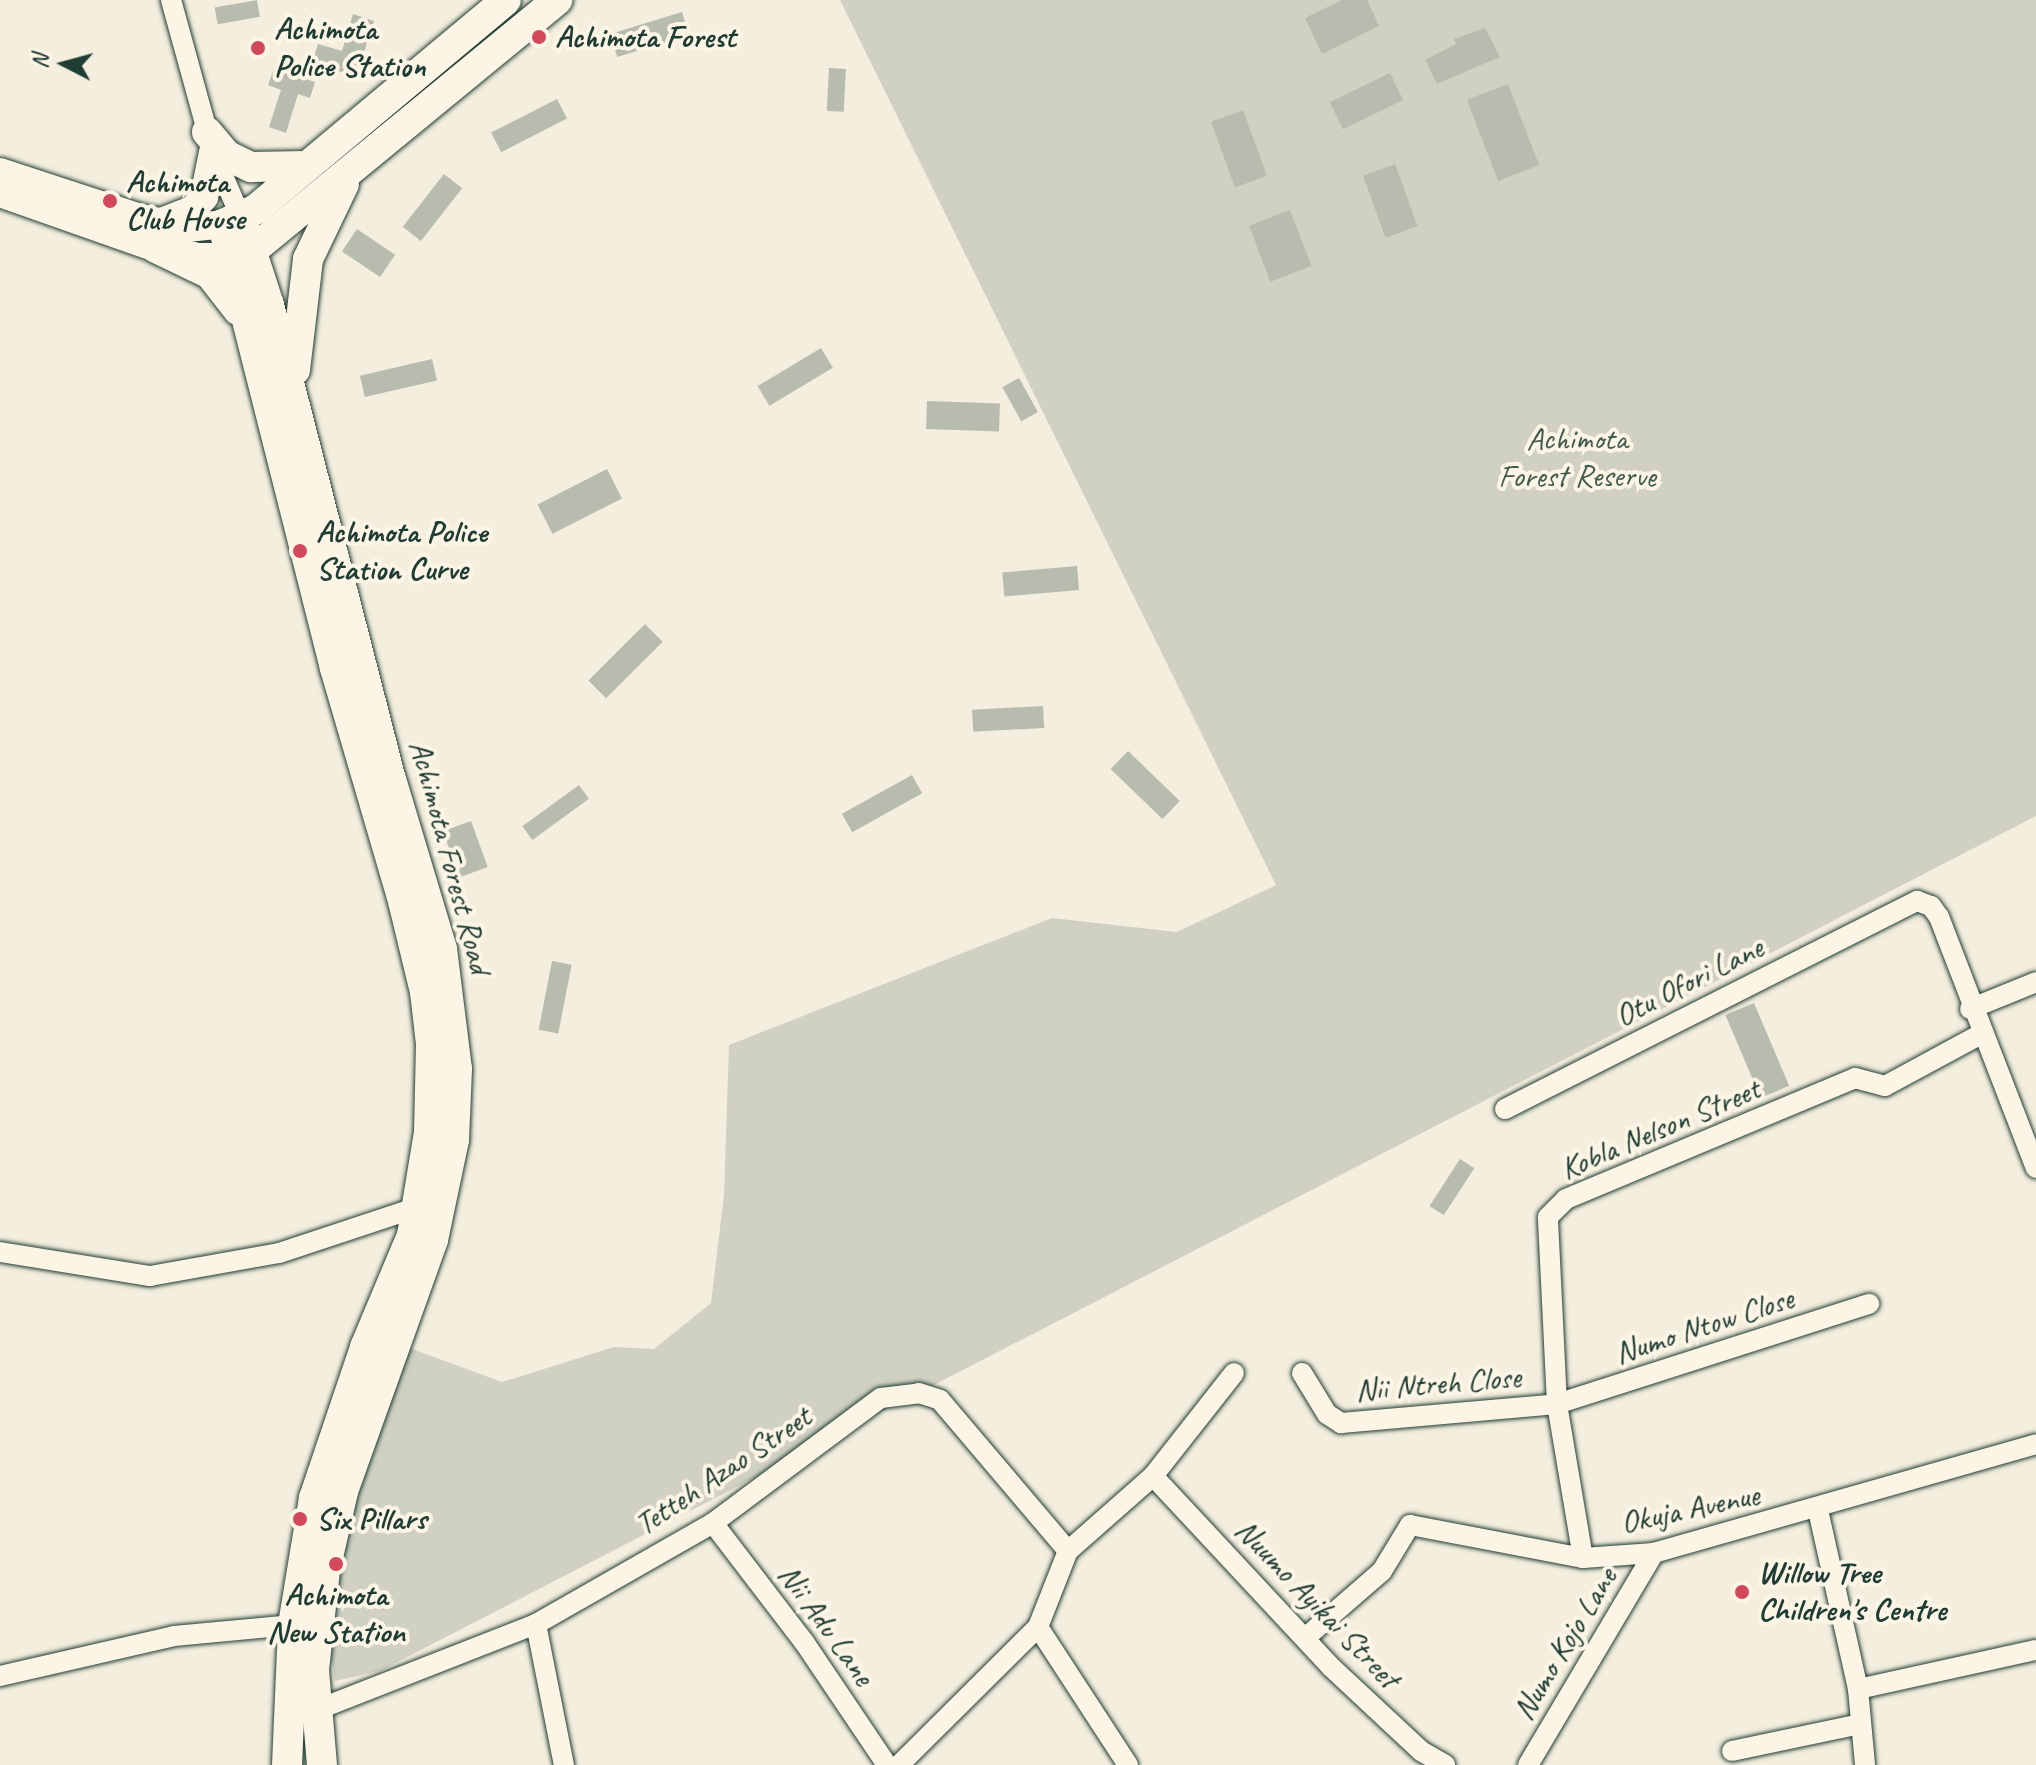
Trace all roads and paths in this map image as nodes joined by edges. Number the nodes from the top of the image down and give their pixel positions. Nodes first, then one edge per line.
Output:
1 (171, 0) edge
2 (506, 0) edge
3 (557, 0) edge
4 (210, 142) junction
5 (357, 163) junction
6 (306, 166) junction
7 (0, 172) edge
8 (0, 193) edge
9 (232, 221) junction
10 (158, 235) junction
11 (242, 253) junction
12 (249, 342) junction
13 (293, 408) junction
14 (2036, 982) edge
15 (1970, 1009) junction
16 (1981, 1034) junction
17 (1505, 1109) dead end
18 (2036, 1168) edge
19 (418, 1207) junction
20 (0, 1252) edge
21 (1869, 1304) dead end
22 (1234, 1373) dead end
23 (1302, 1373) dead end
24 (1557, 1404) junction
25 (2036, 1444) edge
26 (1153, 1476) junction
27 (1818, 1510) junction
28 (713, 1523) junction
29 (1068, 1551) junction
30 (1654, 1553) junction
31 (1583, 1558) junction
32 (536, 1624) junction
33 (293, 1625) junction
34 (1038, 1627) junction
35 (1305, 1638) junction
36 (2036, 1650) edge
37 (0, 1676) edge
38 (1858, 1689) junction
39 (314, 1711) junction
40 (1860, 1724) junction
41 (1732, 1751) dead end
42 (287, 1765) edge
43 (322, 1765) edge
44 (564, 1765) edge
45 (887, 1765) edge
46 (899, 1765) edge
47 (1128, 1765) edge
48 (1445, 1765) edge
49 (1528, 1765) edge
50 (1865, 1765) edge

1 - 4 street
2 - 6 main road
3 - 5 main road
4 - 6 main road
4 - 9 street
4 - 10 main road
5 - 11 main road
5 - 13 main road
6 - 9 main road
7 - 10 main road
8 - 10 main road
9 - 10 main road
9 - 11 main road, Achimota Forest Road
10 - 11 main road
10 - 12 main road
11 - 12 main road, Achimota Forest Road
11 - 13 main road, Achimota Forest Road
12 - 19 main road, Achimota Forest Road
13 - 39 main road, Achimota Forest Road
14 - 15 street
15 - 16 street
15 - 17 street, Otu Ofori Lane
16 - 18 street
16 - 24 street, Kobla Nelson Street
19 - 20 street
19 - 33 main road, Achimota Forest Road
21 - 24 street, Numo Ntow Close
22 - 26 street
23 - 24 street, Nii Ntreh Close
24 - 31 street, Kobla Nelson Street
25 - 27 street, Okuja Avenue
26 - 29 street
26 - 35 street, Nuumo Ayikai Street
27 - 30 street, Okuja Avenue
27 - 38 street
28 - 29 street, Tetteh Azao Street
28 - 32 street, Tetteh Azao Street
28 - 45 street, Nii Adu Lane
29 - 34 street
30 - 31 street, Okuja Avenue
30 - 49 street, Numo Kojo Lane
31 - 35 street, Okuja Avenue
32 - 39 street, Tetteh Azao Street
32 - 44 street
33 - 37 street
33 - 42 main road, Achimota Forest Road
34 - 46 street
34 - 47 street
35 - 48 street, Nuumo Ayikai Street
36 - 38 street
38 - 40 street
39 - 43 main road, Achimota Forest Road
40 - 41 street
40 - 50 street

